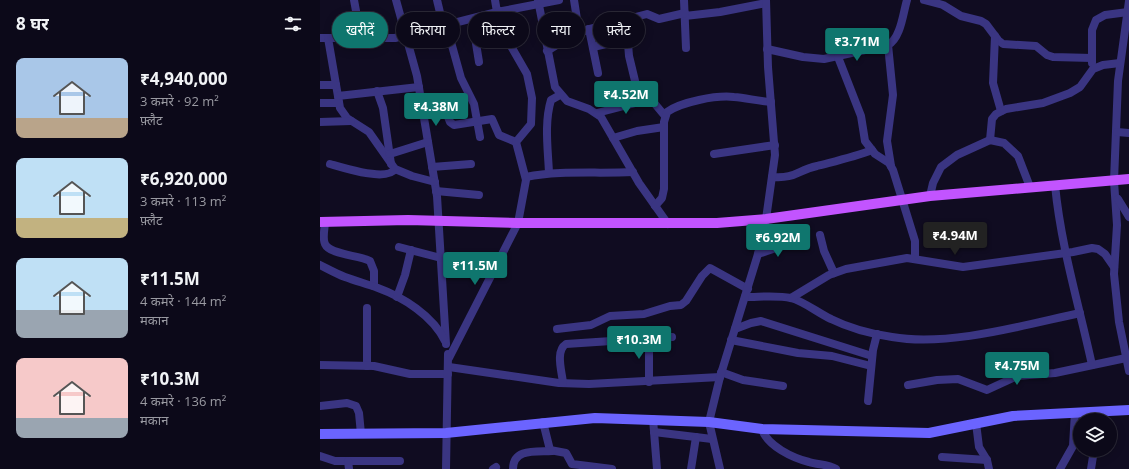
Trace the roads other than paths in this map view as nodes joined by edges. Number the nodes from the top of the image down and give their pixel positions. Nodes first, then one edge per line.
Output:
1 (354, 0) edge
2 (396, 0) edge
3 (437, 0) edge
4 (494, 0) edge
5 (559, 0) edge
6 (574, 0) edge
7 (684, 0) edge
8 (907, 0) edge
9 (924, 0) edge
10 (766, 1) edge
11 (1129, 1) edge
12 (539, 2) edge
13 (356, 12) edge
14 (399, 12) edge
15 (441, 12) edge
16 (498, 12) joint
17 (576, 12) edge
18 (1128, 12) junction
19 (685, 14) junction
20 (645, 15) edge
21 (593, 28) edge
22 (590, 29) junction
23 (585, 30) edge
24 (995, 36) junction
25 (324, 38) edge
26 (888, 45) junction
27 (592, 47) joint
28 (409, 48) edge
29 (452, 48) edge
30 (477, 48) edge
31 (512, 48) edge
32 (552, 48) edge
33 (629, 48) edge
34 (686, 48) dead end
35 (767, 49) junction
36 (547, 51) junction
37 (1125, 53) edge
38 (838, 57) junction
39 (1092, 58) junction
40 (479, 62) dead end
41 (1120, 63) junction
42 (1093, 68) junction
43 (598, 73) dead end
44 (336, 84) junction
45 (320, 85) edge
46 (636, 85) junction
47 (624, 86) dead end
48 (419, 87) junction
49 (377, 91) junction
50 (560, 95) junction
51 (338, 99) junction
52 (651, 99) junction
53 (771, 102) junction
54 (320, 103) edge
55 (422, 105) junction
56 (1001, 111) junction
57 (597, 113) junction
58 (665, 116) junction
59 (351, 121) junction
60 (477, 121) junction
61 (320, 122) edge
62 (664, 127) junction
63 (1117, 132) junction
64 (1129, 132) edge
65 (480, 137) dead end
66 (613, 138) junction
67 (990, 140) junction
68 (428, 142) junction
69 (516, 142) junction
70 (775, 145) junction
71 (872, 150) junction
72 (390, 154) junction
73 (714, 154) dead end
74 (330, 164) dead end
75 (471, 164) dead end
76 (891, 166) junction
77 (393, 167) junction
78 (432, 167) junction
79 (633, 172) junction
80 (549, 173) junction
81 (526, 177) junction
82 (772, 177) junction
83 (1129, 179) edge
84 (1114, 181) junction
85 (435, 182) junction
86 (1055, 185) junction
87 (1030, 187) junction
88 (436, 191) junction
89 (1115, 193) junction
90 (479, 195) dead end
91 (930, 196) junction
92 (902, 199) junction
93 (655, 206) junction
94 (1129, 217) edge
95 (766, 219) junction
96 (322, 222) edge
97 (439, 222) junction
98 (518, 223) junction
99 (668, 224) junction
100 (820, 235) dead end
101 (791, 243) dead end
102 (399, 247) dead end
103 (411, 250) junction
104 (1065, 253) junction
105 (758, 254) junction
106 (441, 258) junction
107 (915, 258) junction
108 (320, 265) edge
109 (1114, 267) junction
110 (834, 273) junction
111 (374, 286) junction
112 (747, 293) junction
113 (397, 297) junction
114 (791, 298) junction
115 (367, 308) dead end
116 (1080, 313) junction
117 (557, 329) dead end
118 (734, 329) junction
119 (876, 334) junction
120 (672, 337) dead end
121 (649, 338) junction
122 (731, 340) junction
123 (446, 344) junction
124 (872, 356) junction
125 (448, 358) junction
126 (1126, 358) junction
127 (320, 365) edge
128 (1092, 365) junction
129 (367, 366) junction
130 (871, 366) junction
131 (449, 371) junction
132 (1129, 372) edge
133 (720, 374) junction
134 (649, 382) junction
135 (562, 383) junction
136 (783, 386) dead end
137 (908, 386) dead end
138 (868, 401) dead end
139 (320, 406) edge
140 (1129, 410) edge
141 (1075, 412) junction
142 (1080, 413) edge
143 (1112, 413) edge
144 (653, 419) junction
145 (543, 422) junction
146 (709, 422) junction
147 (976, 423) junction
148 (762, 429) junction
149 (654, 432) junction
150 (446, 433) junction
151 (320, 434) edge
152 (361, 434) junction
153 (696, 437) junction
154 (712, 439) junction
155 (552, 451) junction
156 (320, 456) edge
157 (942, 457) dead end
158 (1093, 457) edge
159 (802, 460) junction
160 (400, 461) dead end
161 (348, 465) edge
162 (988, 465) edge
163 (446, 469) edge
164 (514, 469) edge
165 (612, 469) edge
166 (657, 469) edge
167 (691, 469) edge
168 (720, 469) edge
169 (802, 469) edge
170 (836, 469) edge
171 (1060, 469) edge
172 (1090, 469) edge

1 - 13 street
2 - 14 street
3 - 15 street
4 - 16 street
5 - 12 street
6 - 17 street
7 - 19 street
8 - 26 street
9 - 24 street
10 - 19 street
10 - 35 street
11 - 18 street
12 - 16 street
12 - 36 street
18 - 37 street
18 - 39 street
19 - 20 street
19 - 34 street
21 - 22 street
22 - 23 street
22 - 27 street
24 - 39 street
24 - 56 street
25 - 44 street
26 - 38 street
26 - 76 street
27 - 43 street
28 - 48 street
29 - 60 street
30 - 40 street
31 - 69 street
32 - 36 street
33 - 46 street
35 - 38 street
35 - 53 street
36 - 50 street
37 - 41 street
38 - 71 street
39 - 42 street
41 - 42 street
41 - 63 street
42 - 56 street
44 - 45 street
44 - 51 street
46 - 47 street
46 - 52 street
48 - 49 street
48 - 55 street
49 - 51 street
49 - 72 street
50 - 57 street
50 - 80 street
51 - 54 street
51 - 59 street
52 - 57 street
52 - 58 street
53 - 58 street
53 - 70 street
55 - 60 street
55 - 68 street
56 - 67 street
57 - 66 street
58 - 62 street
59 - 61 street
59 - 77 street
60 - 65 street
60 - 69 street
62 - 66 street
62 - 93 street
63 - 64 street
63 - 84 street
66 - 79 street
67 - 87 street
67 - 91 street
68 - 72 street
68 - 78 street
69 - 81 street
70 - 73 street
70 - 82 street
71 - 76 street
71 - 82 street
72 - 77 street
74 - 77 street
75 - 78 street
76 - 92 street
77 - 85 street
78 - 85 street
79 - 80 street
79 - 93 street
80 - 81 street
81 - 98 street
82 - 95 street
83 - 84 main road
84 - 86 main road
84 - 89 street
85 - 88 street
86 - 87 main road
86 - 104 street
87 - 91 main road
88 - 90 street
88 - 97 street
89 - 94 street
89 - 109 street
91 - 92 main road
92 - 95 main road
92 - 107 street
93 - 99 street
95 - 99 main road
95 - 105 street
96 - 97 main road
96 - 111 street
97 - 98 main road
97 - 106 street
98 - 99 main road
98 - 125 street
100 - 110 street
101 - 105 street
102 - 103 street
103 - 106 street
103 - 113 street
104 - 107 street
104 - 109 street
104 - 116 street
105 - 112 street
106 - 123 street
107 - 110 street
108 - 111 street
109 - 126 street
110 - 114 street
111 - 113 street
112 - 114 street
112 - 117 street
112 - 118 street
113 - 123 street
114 - 119 street
115 - 129 street
116 - 119 street
116 - 128 street
118 - 122 street
118 - 124 street
119 - 124 street
120 - 121 street
121 - 134 street
121 - 135 street
122 - 130 street
122 - 133 street
123 - 125 street
124 - 130 street
125 - 131 street
126 - 128 street
126 - 132 street
127 - 129 street
128 - 137 street
129 - 131 street
130 - 138 street
131 - 135 street
131 - 150 street
133 - 134 street
133 - 136 street
133 - 146 street
134 - 135 street
139 - 152 street
140 - 143 street
141 - 142 street
141 - 147 street
141 - 171 street
144 - 145 street
144 - 146 street
144 - 149 street
145 - 150 street
145 - 155 street
146 - 148 street
146 - 154 street
147 - 148 street
147 - 162 street
148 - 159 street
149 - 153 street
149 - 166 street
150 - 152 street
150 - 163 street
151 - 152 street
153 - 154 street
153 - 167 street
154 - 168 street
155 - 164 street
155 - 165 street
156 - 161 street
157 - 162 street
158 - 172 street
159 - 169 street
159 - 170 street
160 - 161 street

